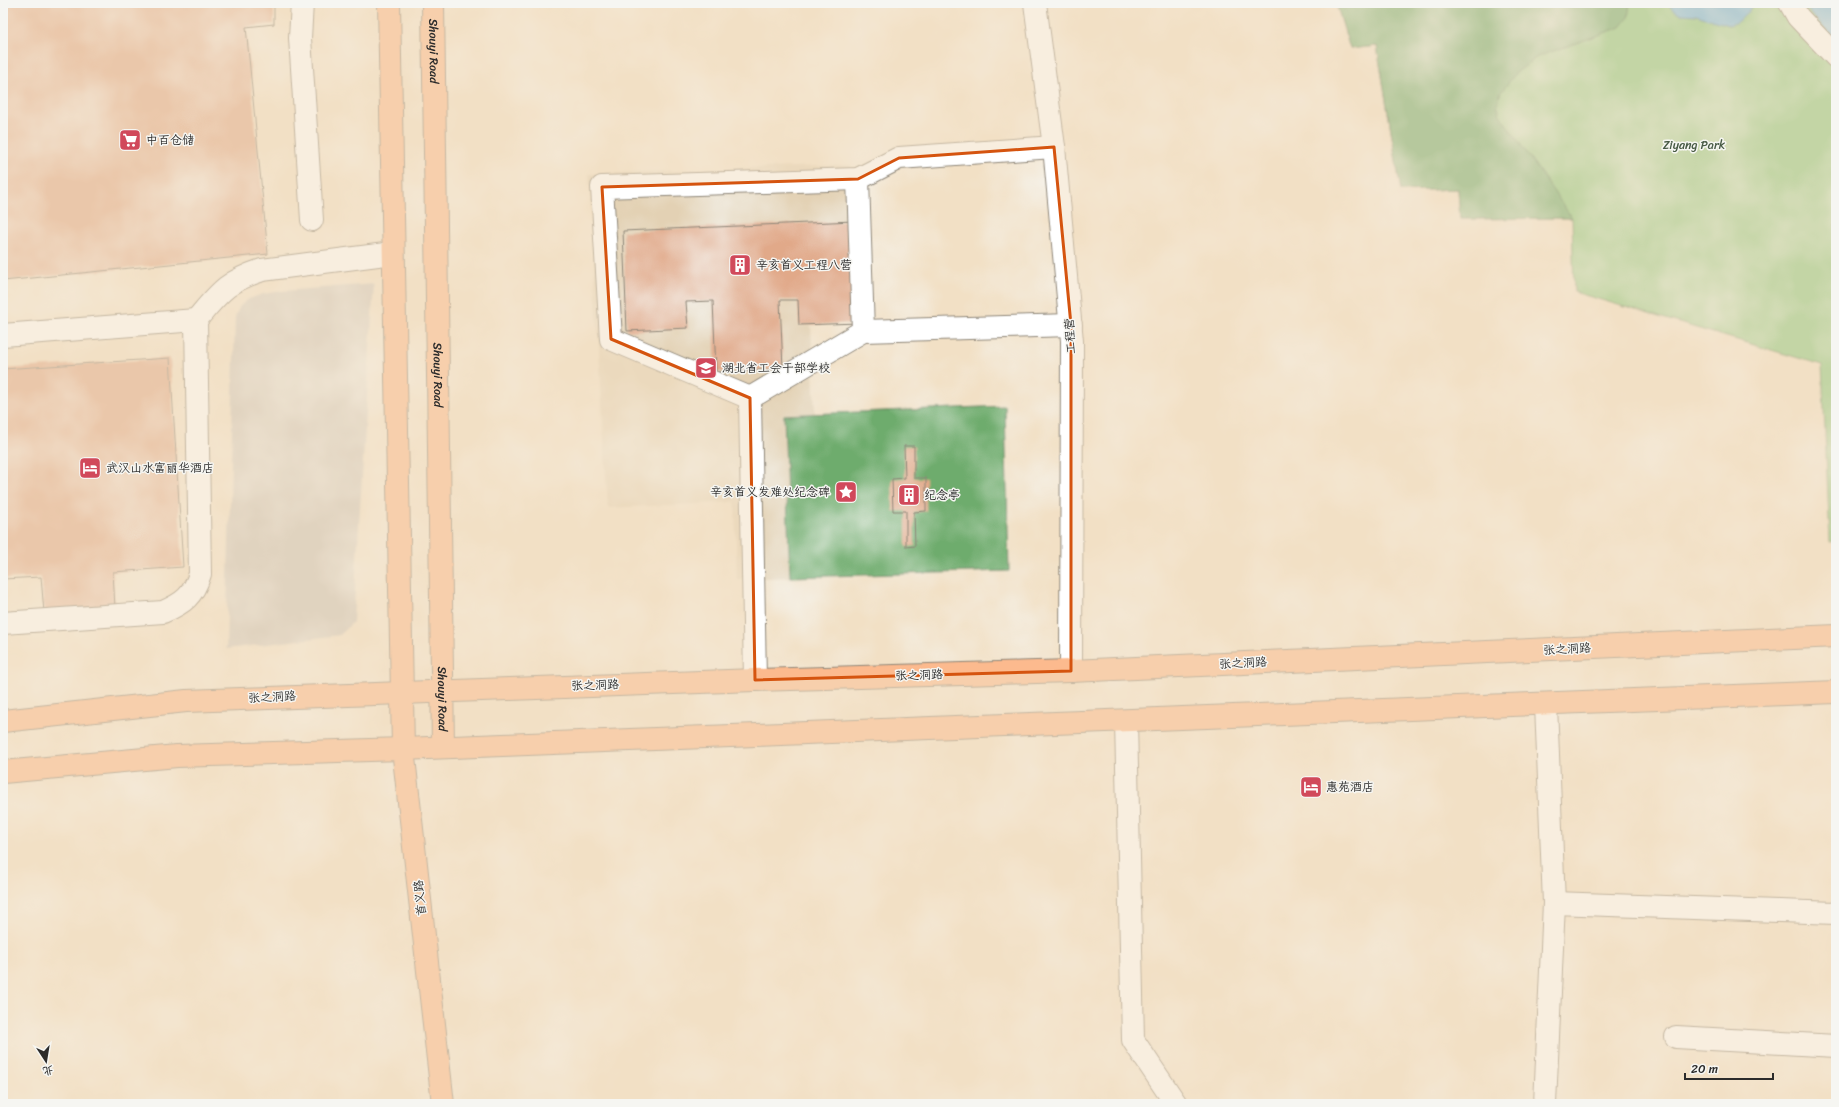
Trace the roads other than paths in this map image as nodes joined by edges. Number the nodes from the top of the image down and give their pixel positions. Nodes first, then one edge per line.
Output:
1 (302, 3) edge
2 (389, 3) edge
3 (433, 3) edge
4 (1035, 3) edge
5 (1790, 3) edge
6 (1836, 57) edge
7 (1054, 147) junction
8 (858, 179) junction
9 (312, 220) dead end
10 (393, 253) junction
11 (196, 320) junction
12 (1070, 326) junction
13 (863, 331) junction
14 (3, 335) edge
15 (750, 398) junction
16 (3, 623) edge
17 (1836, 636) edge
18 (1071, 671) junction
19 (755, 680) junction
20 (442, 690) junction
21 (401, 692) junction
22 (1836, 692) edge
23 (1546, 705) junction
24 (3, 721) edge
25 (1126, 721) junction
26 (443, 747) junction
27 (403, 749) junction
28 (3, 772) edge
29 (1554, 903) junction
30 (1836, 913) edge
31 (1676, 1037) dead end
32 (1836, 1046) edge
33 (443, 1104) edge
34 (1176, 1104) edge
35 (1545, 1104) edge

1 - 9 street
2 - 10 main road
3 - 20 main road, Shouyi Road
4 - 7 street, 工程营
5 - 6 street
7 - 8 street
7 - 12 street, 工程营
8 - 13 street
8 - 15 street
10 - 11 street
10 - 21 main road
11 - 14 street
11 - 16 street
12 - 13 street
12 - 18 street, 工程营
13 - 15 street
15 - 19 street
17 - 18 main road, 张之洞路
18 - 19 main road, 张之洞路
19 - 20 main road, 张之洞路
20 - 21 main road, 张之洞路
20 - 26 main road, Shouyi Road
21 - 24 main road, 张之洞路
21 - 27 main road, 首义路
22 - 23 main road
23 - 25 main road
23 - 29 street
25 - 26 main road
25 - 34 street
26 - 27 main road
27 - 28 main road
27 - 33 main road, 首义路
29 - 30 street
29 - 35 street
31 - 32 street

